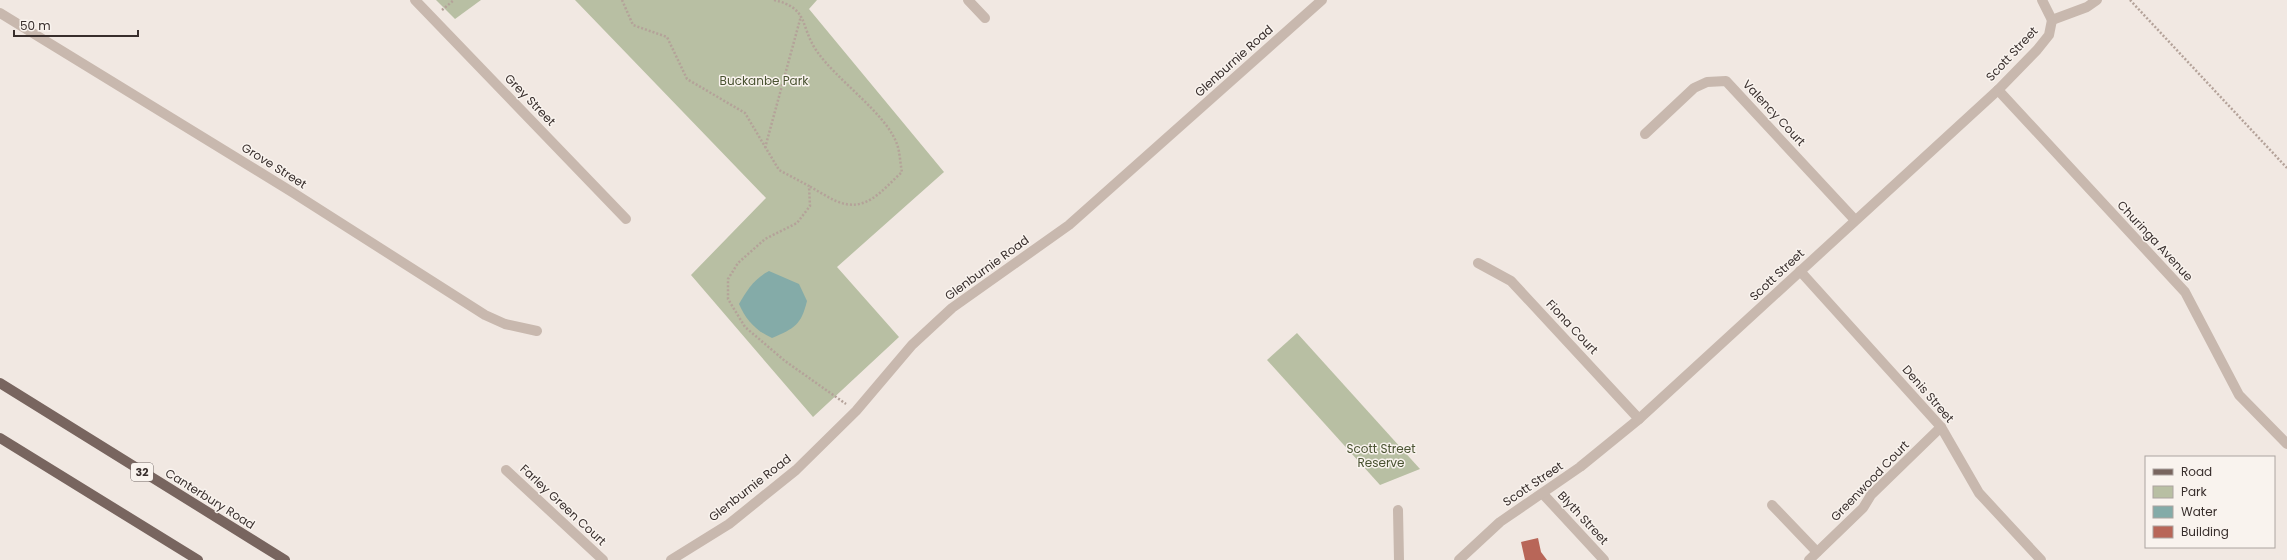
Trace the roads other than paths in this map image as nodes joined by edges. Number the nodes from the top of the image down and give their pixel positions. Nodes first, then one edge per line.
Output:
1 (415, 0) edge
2 (968, 0) edge
3 (1322, 0) edge
4 (2042, 0) edge
5 (2097, 0) edge
6 (0, 13) edge
7 (985, 18) dead end
8 (2052, 20) junction
9 (1998, 90) junction
10 (1645, 134) dead end
11 (626, 219) dead end
12 (1855, 220) junction
13 (1478, 263) dead end
14 (1800, 271) junction
15 (537, 331) dead end
16 (0, 383) edge
17 (1639, 419) junction
18 (1941, 427) junction
19 (0, 438) edge
20 (2287, 444) edge
21 (506, 470) dead end
22 (1543, 494) junction
23 (1772, 505) dead end
24 (1398, 510) dead end
25 (1817, 552) junction
26 (198, 560) edge
27 (285, 560) edge
28 (603, 560) edge
29 (671, 560) edge
30 (1399, 560) edge
31 (1459, 560) edge
32 (1604, 560) edge
33 (1809, 560) edge
34 (2041, 560) edge

1 - 11 street, Grey Street
2 - 7 street
3 - 29 street, Glenburnie Road
4 - 8 street
5 - 8 street, Scott Street
6 - 15 street, Grove Street
8 - 9 street, Scott Street
9 - 12 street, Scott Street
9 - 20 street, Churinga Avenue
10 - 12 street, Valency Court
12 - 14 street, Scott Street
13 - 17 street, Fiona Court
14 - 17 street, Scott Street
14 - 18 street, Denis Street
16 - 27 main road, Canterbury Road / 32
17 - 22 street, Scott Street
18 - 25 street, Greenwood Court
18 - 34 street, Denis Street
19 - 26 main road
21 - 28 street, Farley Green Court
22 - 31 street, Scott Street
22 - 32 street, Blyth Street
23 - 25 street
24 - 30 street
25 - 33 street, Greenwood Court

